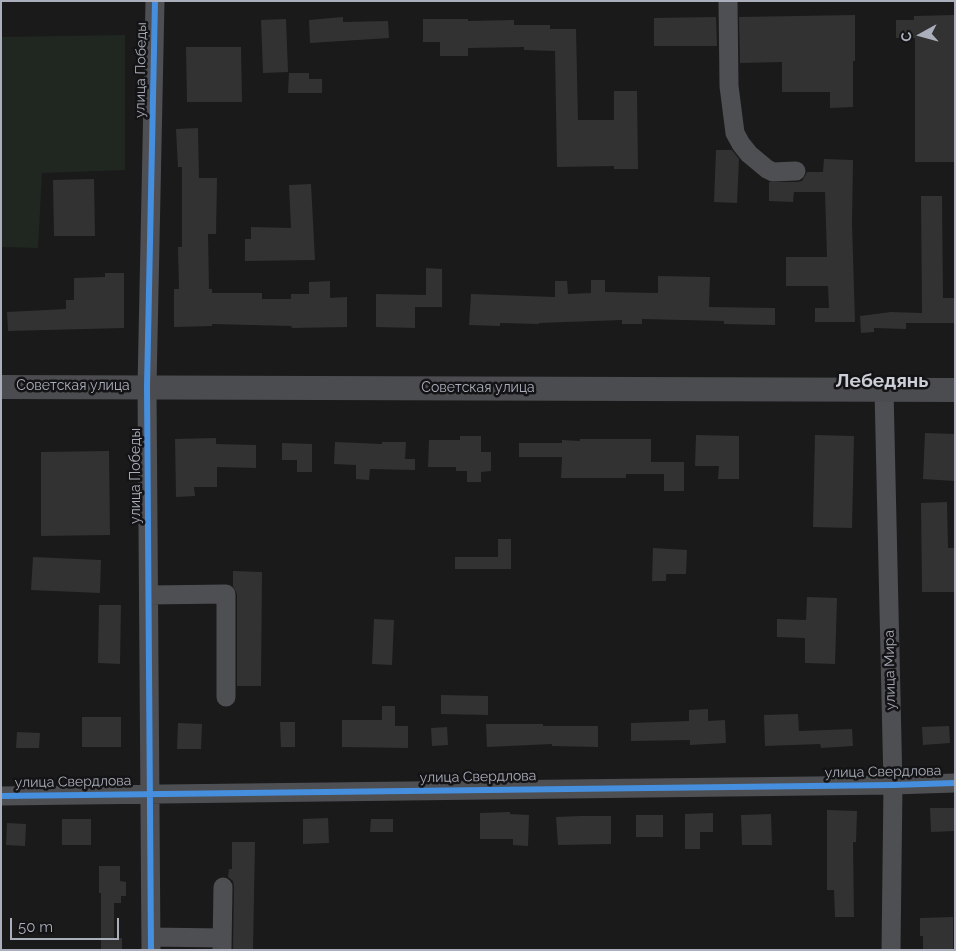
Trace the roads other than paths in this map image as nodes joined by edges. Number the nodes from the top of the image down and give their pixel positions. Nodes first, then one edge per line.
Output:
1 (155, 1) edge
2 (728, 1) edge
3 (796, 171) dead end
4 (148, 386) junction
5 (1, 387) edge
6 (884, 390) junction
7 (955, 390) edge
8 (149, 596) junction
9 (226, 697) dead end
10 (955, 783) edge
11 (893, 785) junction
12 (150, 794) junction
13 (1, 796) edge
14 (223, 887) dead end
15 (151, 943) edge
16 (222, 944) edge
17 (891, 950) edge

1 - 4 street, улица Победы
2 - 3 street
4 - 5 main road, Советская улица
4 - 6 main road, Советская улица
4 - 8 street, улица Победы
6 - 7 main road, Советская улица
6 - 11 street, улица Мира
8 - 9 street
8 - 12 street, улица Победы
10 - 11 street, улица Свердлова
11 - 12 street, улица Свердлова
11 - 17 street, улица Мира
12 - 13 street, улица Свердлова
12 - 15 street, улица Победы
14 - 16 street
15 - 16 street

